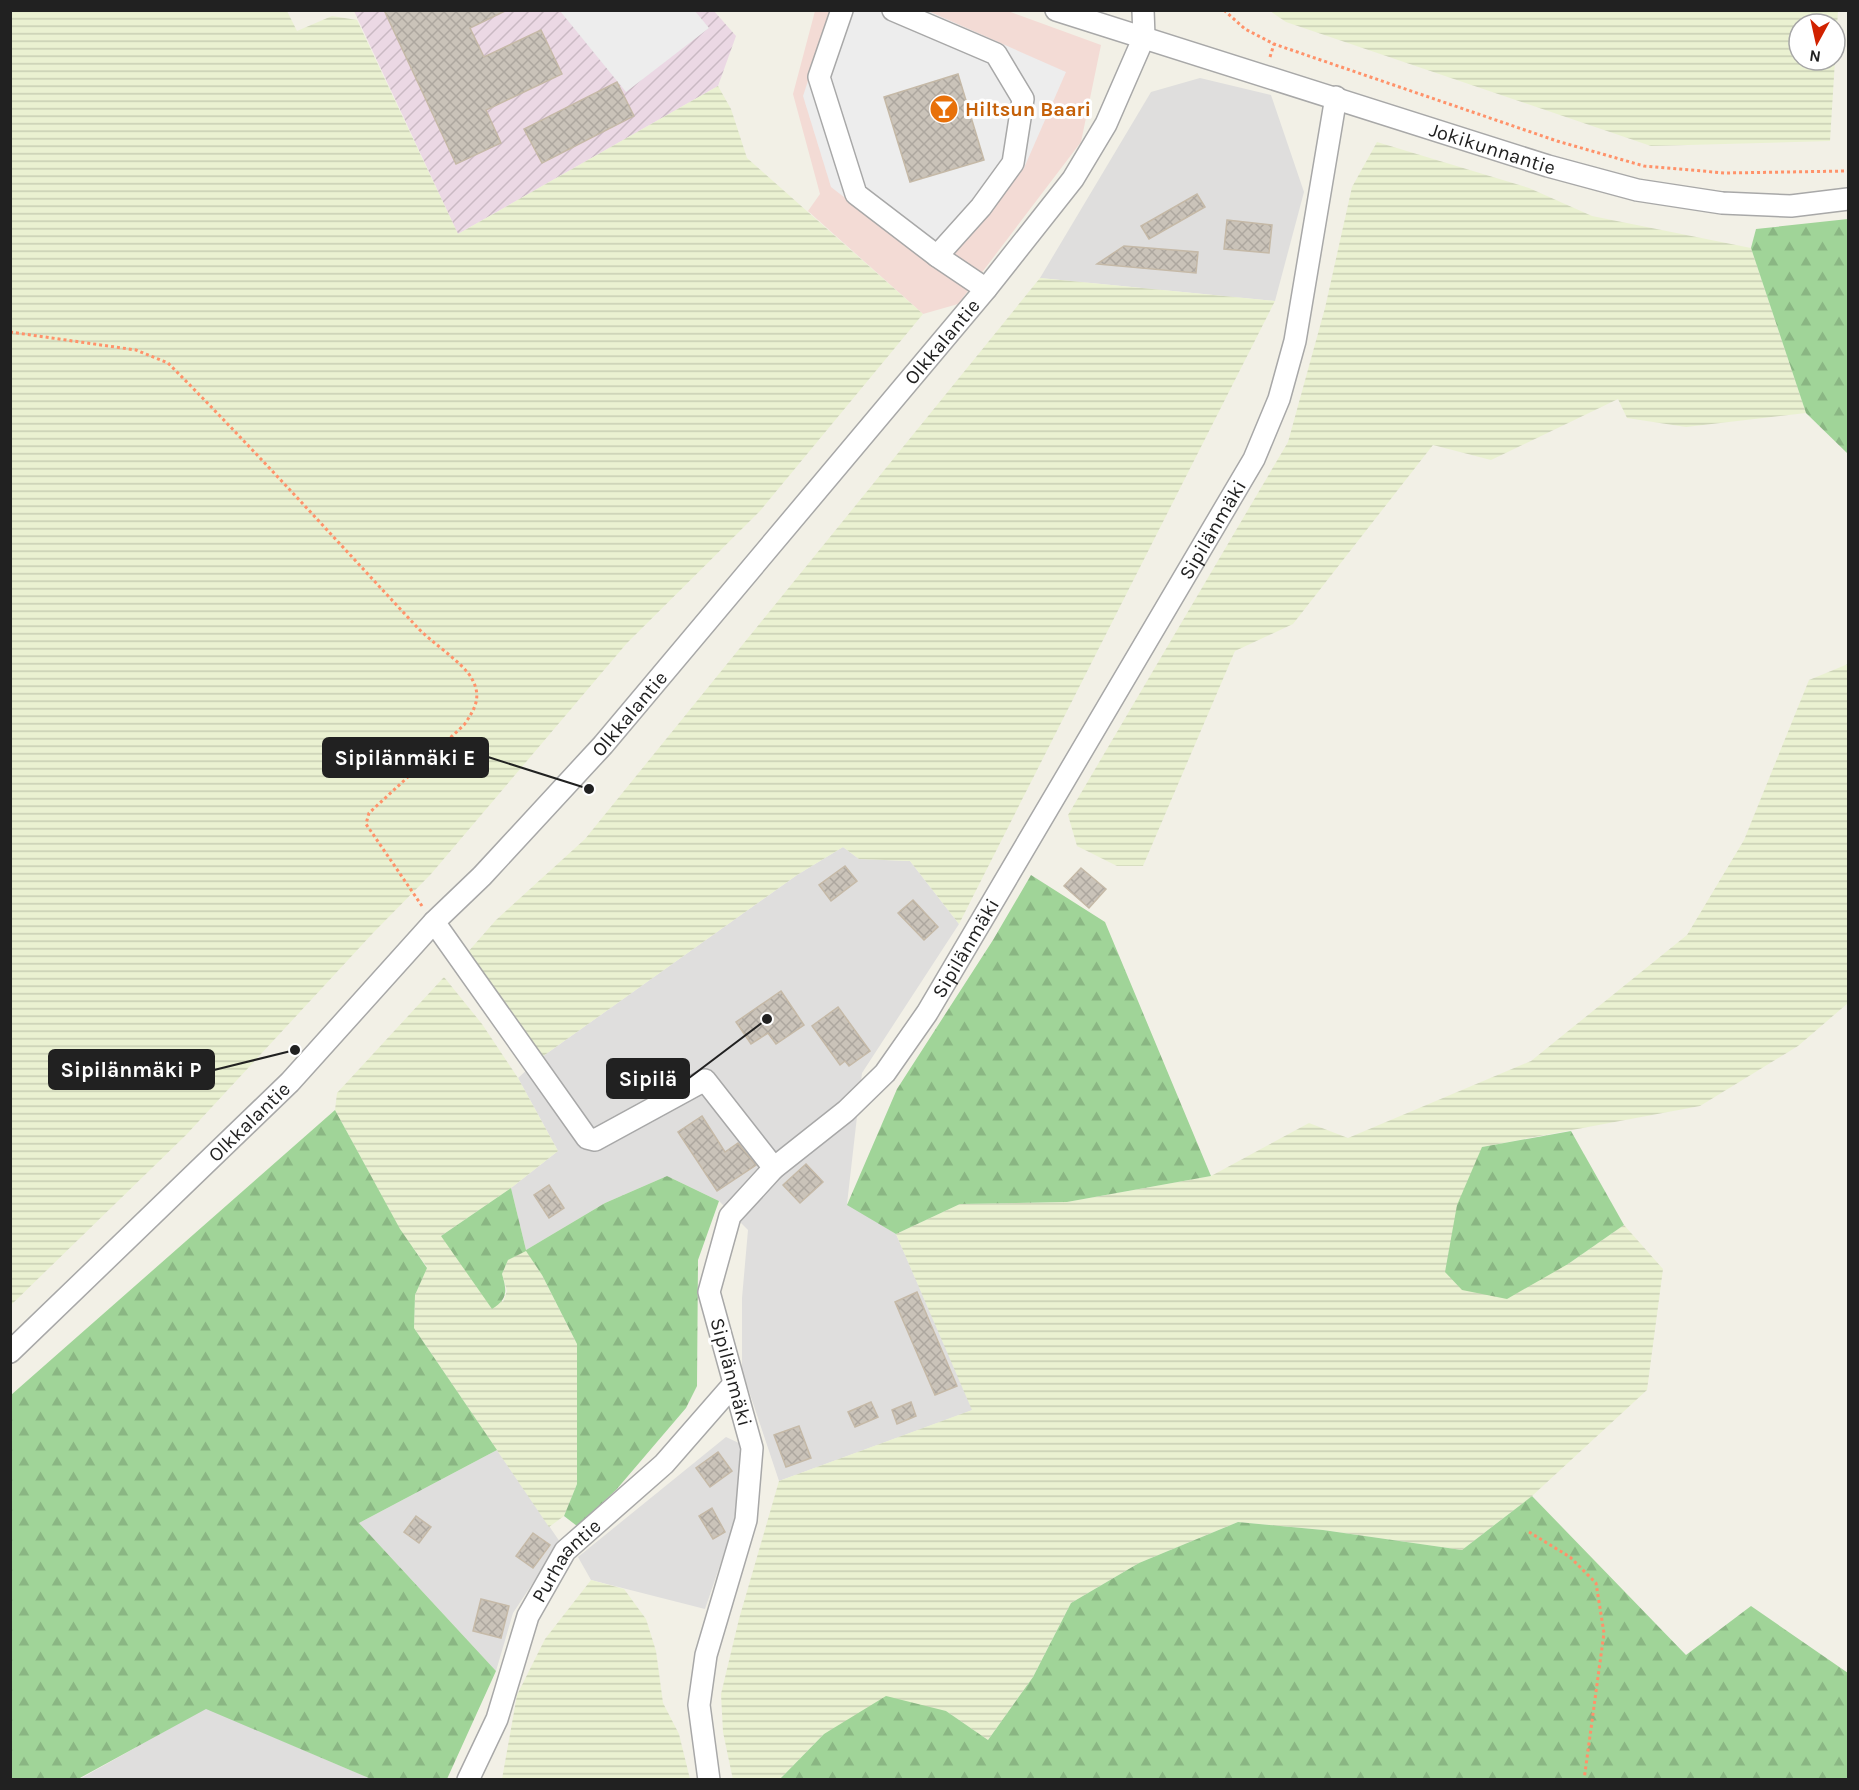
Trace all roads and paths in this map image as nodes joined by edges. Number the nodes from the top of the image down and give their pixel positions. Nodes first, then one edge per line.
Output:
1 (842, 10) edge
2 (893, 10) edge
3 (1056, 10) edge
4 (1143, 10) edge
5 (1224, 10) edge
6 (1144, 37) junction
7 (1336, 97) junction
8 (1848, 171) edge
9 (1848, 199) edge
10 (937, 256) junction
11 (986, 289) junction
12 (10, 332) edge
13 (434, 922) junction
14 (774, 1168) junction
15 (10, 1352) edge
16 (733, 1386) junction
17 (1529, 1532) dead end
18 (468, 1779) edge
19 (710, 1779) edge
20 (1584, 1779) edge

1 - 10 street
2 - 10 street
3 - 6 street, Jokikunnantie
4 - 6 street
5 - 8 path
6 - 7 street, Jokikunnantie
6 - 11 street, Olkkalantie
7 - 9 street, Jokikunnantie
7 - 14 street, Sipilänmäki
10 - 11 street
11 - 13 street, Olkkalantie
12 - 13 path
13 - 14 street
13 - 15 street, Olkkalantie
14 - 16 street, Sipilänmäki
16 - 18 street, Purhaantie
16 - 19 street, Sipilänmäki
17 - 20 path

